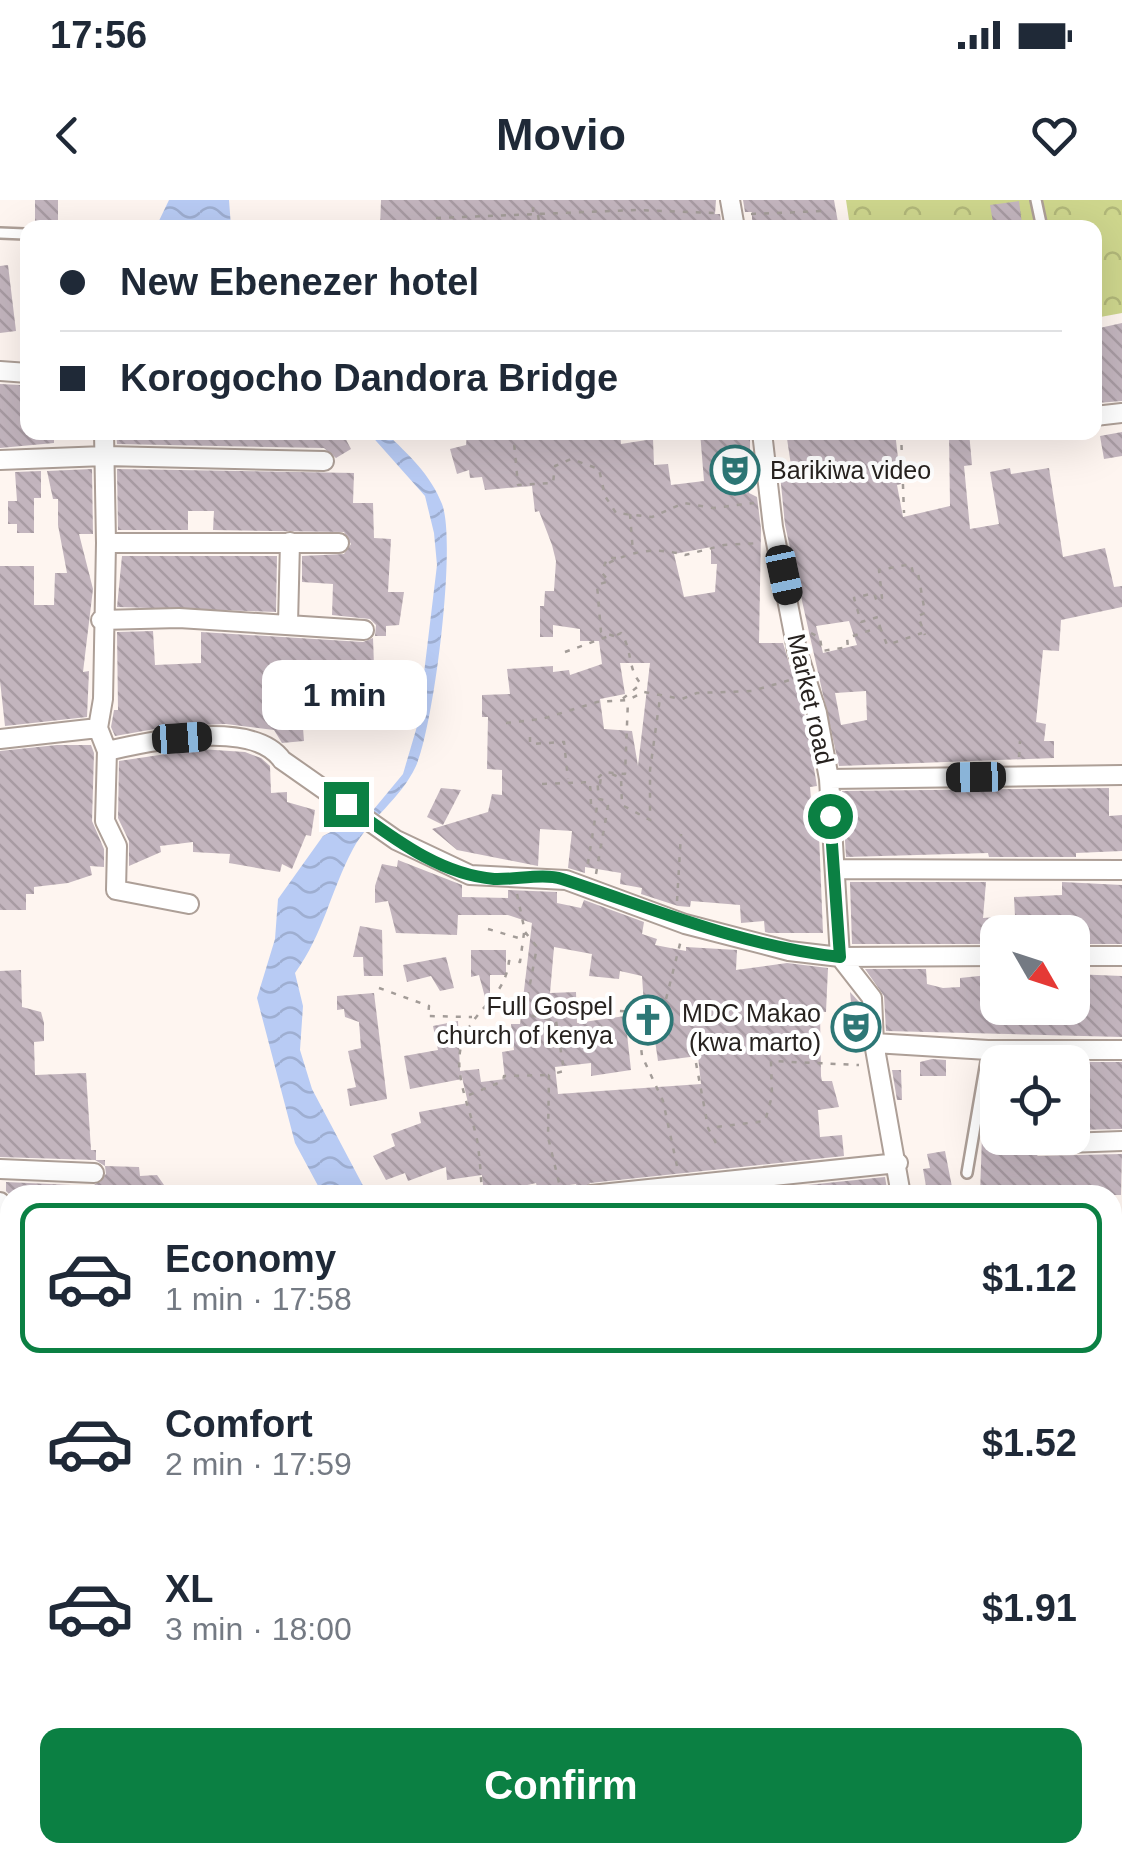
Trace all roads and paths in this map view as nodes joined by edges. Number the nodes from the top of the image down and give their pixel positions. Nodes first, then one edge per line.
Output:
1 (533, 200) edge
2 (823, 211) dead end
3 (733, 214) edge
4 (539, 215) junction
5 (436, 218) dead end
6 (539, 220) edge
7 (104, 440) edge
8 (514, 440) edge
9 (763, 440) edge
10 (901, 440) edge
11 (105, 456) junction
12 (0, 460) edge
13 (324, 461) dead end
14 (770, 500) junction
15 (630, 512) junction
16 (904, 513) dead end
17 (777, 541) junction
18 (290, 542) junction
19 (106, 543) junction
20 (339, 543) dead end
21 (619, 558) junction
22 (609, 563) dead end
23 (101, 620) junction
24 (288, 624) junction
25 (880, 627) junction
26 (364, 630) dead end
27 (807, 631) dead end
28 (614, 636) junction
29 (565, 652) dead end
30 (804, 671) junction
31 (650, 694) junction
32 (620, 700) junction
33 (628, 700) junction
34 (506, 723) dead end
35 (98, 728) junction
36 (530, 736) dead end
37 (0, 739) edge
38 (106, 751) junction
39 (1122, 776) edge
40 (829, 779) junction
41 (570, 780) junction
42 (542, 784) dead end
43 (600, 784) dead end
44 (681, 834) dead end
45 (835, 869) junction
46 (1122, 870) edge
47 (515, 884) dead end
48 (575, 886) junction
49 (601, 895) junction
50 (188, 904) dead end
51 (681, 921) junction
52 (488, 929) dead end
53 (525, 932) junction
54 (523, 940) junction
55 (980, 956) edge
56 (1090, 956) edge
57 (1122, 956) edge
58 (840, 957) junction
59 (379, 988) dead end
60 (637, 1012) junction
61 (476, 1017) junction
62 (557, 1029) junction
63 (874, 1043) junction
64 (980, 1050) edge
65 (1090, 1050) edge
66 (1122, 1050) edge
67 (696, 1063) dead end
68 (880, 1067) junction
69 (549, 1075) junction
70 (468, 1096) junction
71 (980, 1097) edge
72 (708, 1128) junction
73 (1122, 1141) edge
74 (1090, 1142) edge
75 (716, 1143) dead end
76 (898, 1163) junction
77 (3, 1169) edge
78 (967, 1173) dead end
79 (94, 1174) dead end
80 (681, 1182) junction
81 (481, 1185) edge
82 (560, 1185) edge
83 (660, 1185) edge
84 (901, 1185) edge
85 (0, 1199) edge
86 (0, 1266) edge

1 - 4 path
2 - 3 path
3 - 4 path
4 - 5 path
4 - 6 path
7 - 11 street
8 - 15 path
9 - 14 street, Market road
10 - 16 path
11 - 12 street
11 - 13 street
11 - 19 street
14 - 15 path
14 - 17 street, Market road
15 - 21 path
17 - 21 path
17 - 30 street, Market road
18 - 19 street
18 - 20 street
18 - 24 street
19 - 23 street
21 - 22 path
21 - 28 path
23 - 24 street
23 - 35 street
24 - 26 street
25 - 25 path
25 - 27 path
28 - 29 path
28 - 32 path
30 - 31 path
30 - 40 street, Market road
31 - 33 path
31 - 43 path
32 - 33 path
32 - 34 path
33 - 49 path
35 - 37 street
35 - 38 street
36 - 41 path
38 - 48 street
38 - 50 street
39 - 40 street
40 - 45 street, Market road
41 - 42 path
41 - 48 path
44 - 51 path
45 - 46 street
45 - 58 street, Market road
47 - 53 path
48 - 49 street
49 - 51 street
51 - 58 street
51 - 60 path
52 - 54 path
53 - 54 path
53 - 62 path
54 - 61 path
55 - 58 street
56 - 57 street
58 - 63 street
59 - 61 path
60 - 62 path
60 - 80 path
61 - 70 path
62 - 69 path
63 - 64 street
63 - 68 street
65 - 66 street
67 - 72 path
68 - 72 path
68 - 76 street
69 - 70 path
69 - 82 path
70 - 81 path
71 - 78 lane
72 - 75 path
73 - 74 street
76 - 80 street
76 - 84 street
77 - 79 street
80 - 83 street
85 - 86 street

